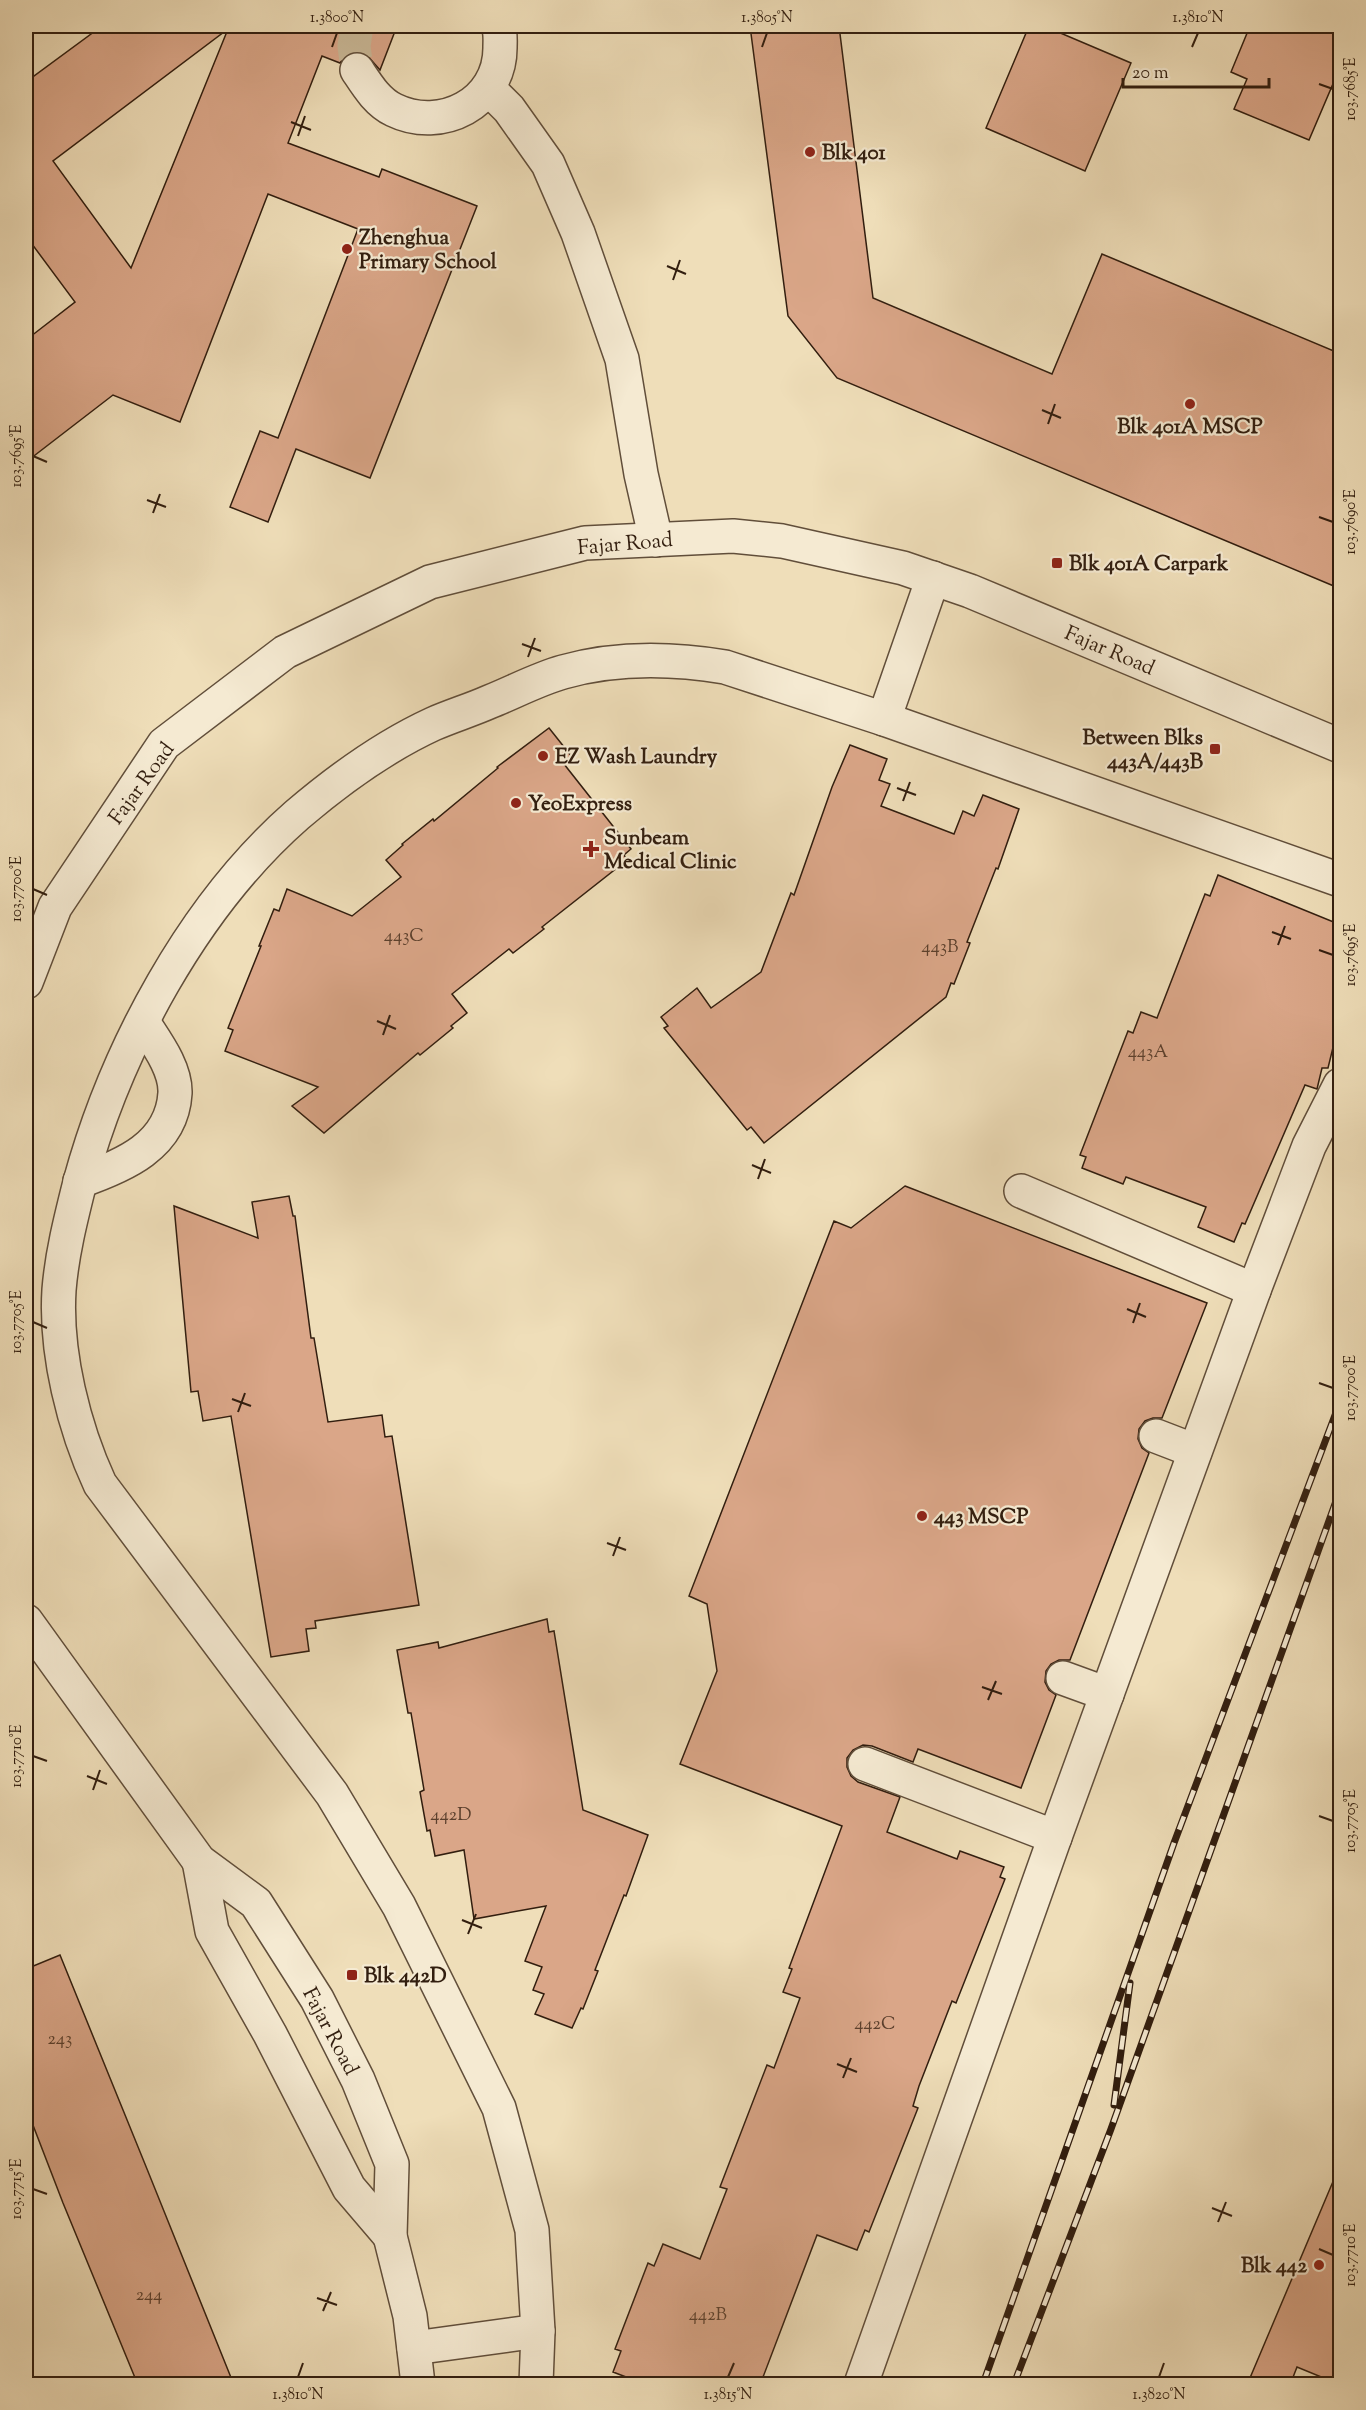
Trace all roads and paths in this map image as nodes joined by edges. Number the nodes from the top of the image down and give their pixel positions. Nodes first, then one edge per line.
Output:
1 (498, 26) edge
2 (357, 70) tunnel mouth
3 (488, 88) junction
4 (656, 540) junction
5 (933, 578) junction
6 (884, 719) junction
7 (1341, 746) edge
8 (1341, 880) edge
9 (26, 982) edge
10 (143, 1022) junction
11 (1341, 1085) edge
12 (80, 1181) junction
13 (1021, 1191) dead end
14 (1254, 1290) junction
15 (1156, 1436) dead end
16 (1195, 1450) junction
17 (26, 1621) edge
18 (1063, 1678) dead end
19 (1107, 1694) junction
20 (865, 1764) dead end
21 (1055, 1837) junction
22 (199, 1861) junction
23 (390, 2236) junction
24 (538, 2331) junction
25 (414, 2348) junction
26 (418, 2385) edge
27 (536, 2385) edge
28 (861, 2385) edge

1 - 3 street
2 - 3 street
3 - 4 street
4 - 5 street, Fajar Road
4 - 9 street, Fajar Road
5 - 6 street
5 - 7 street, Fajar Road
6 - 8 street
6 - 10 street
10 - 12 street
10 - 12 street
11 - 14 street
12 - 24 street
13 - 14 street
14 - 16 street
15 - 16 street
16 - 19 street
17 - 22 street, Fajar Road
18 - 19 street
19 - 21 street
20 - 21 street
21 - 28 street
22 - 23 street, Fajar Road
22 - 23 street, Fajar Road
23 - 25 street, Fajar Road
24 - 25 street
24 - 27 street
25 - 26 street, Fajar Road

